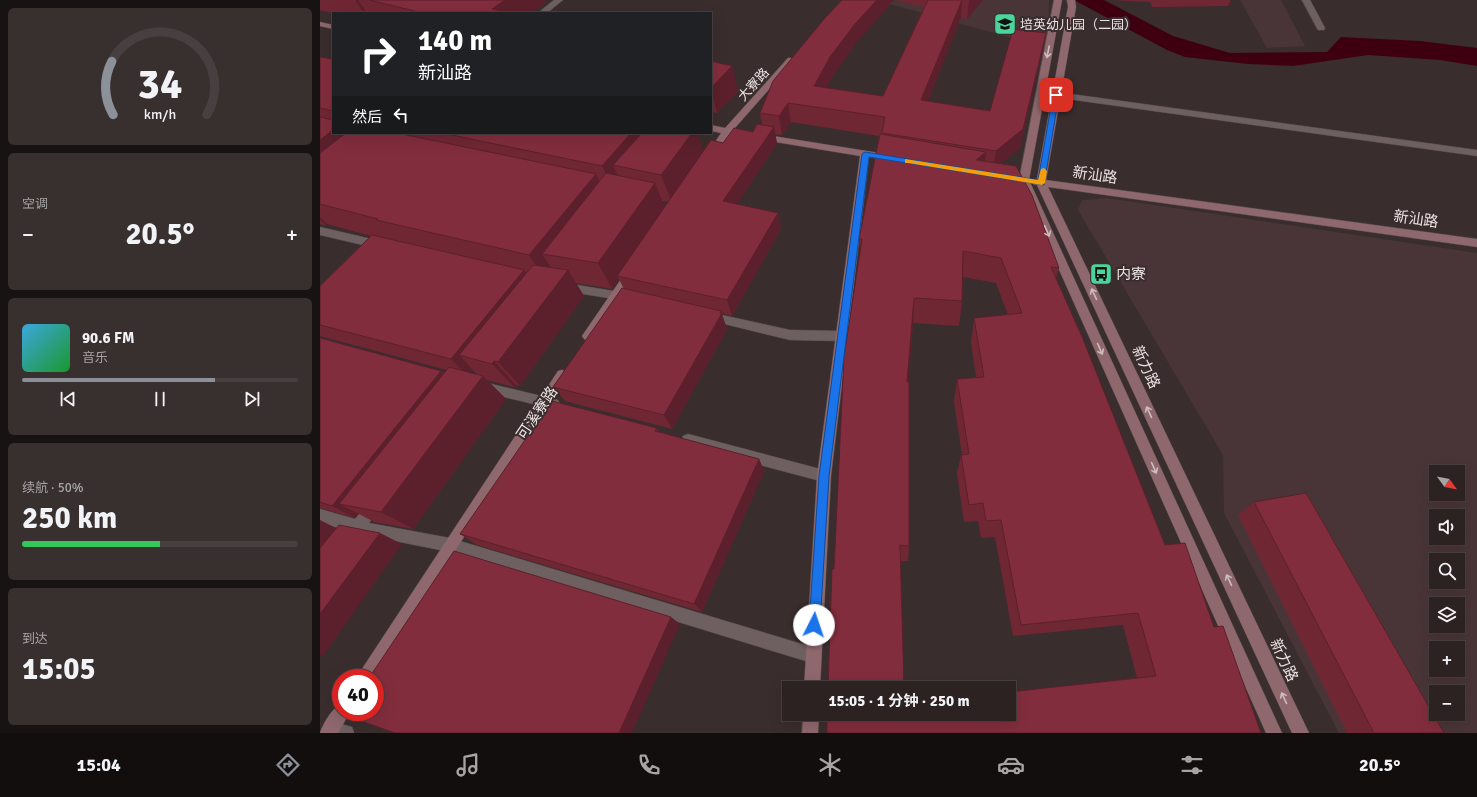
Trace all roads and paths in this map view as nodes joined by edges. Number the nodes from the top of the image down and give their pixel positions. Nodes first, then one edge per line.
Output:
1 (559, 0) edge
2 (1058, 0) edge
3 (1306, 0) edge
4 (1072, 4) edge
5 (543, 12) edge
6 (320, 24) edge
7 (332, 27) edge
8 (1321, 28) dead end
9 (800, 51) edge
10 (1056, 95) junction
11 (712, 128) edge
12 (727, 131) junction
13 (1477, 153) edge
14 (865, 154) junction
15 (903, 160) edge
16 (705, 165) edge
17 (1020, 180) junction
18 (1042, 183) junction
19 (320, 231) edge
20 (1477, 243) edge
21 (388, 247) edge
22 (638, 264) edge
23 (554, 285) edge
24 (616, 295) junction
25 (639, 300) edge
26 (699, 314) edge
27 (841, 336) junction
28 (582, 345) edge
29 (570, 364) edge
30 (469, 384) edge
31 (544, 401) junction
32 (567, 408) edge
33 (673, 436) edge
34 (824, 476) junction
35 (382, 496) edge
36 (320, 516) edge
37 (357, 527) junction
38 (450, 545) junction
39 (339, 552) edge
40 (812, 655) junction
41 (370, 669) edge
42 (812, 681) edge
43 (339, 721) edge
44 (811, 721) edge
45 (335, 732) edge
46 (810, 733) edge
47 (1274, 733) edge
48 (1301, 733) edge

1 - 5 street
2 -> 17 street
3 - 8 street
4 - 10 street
6 - 7 street
9 - 12 street, 大寮路
10 - 13 street
10 - 18 street
11 - 12 street
12 - 14 street
12 - 16 street
14 - 15 street
14 - 27 street
17 - 18 street, 新汕路
17 -> 47 street
18 - 20 street, 新汕路
48 -> 18 street, 新力路
19 - 21 street
22 - 24 street
23 - 24 street
24 - 25 street
24 - 28 street
26 - 27 street
27 - 34 street
29 - 31 street, 可溪寮路
30 - 31 street
31 - 32 street
31 - 38 street, 可溪寮路
33 - 34 street
34 - 40 street
35 - 37 street
36 - 37 street
37 - 38 street
37 - 39 street
38 - 40 street
38 - 41 street, 可溪寮路
40 - 42 street
43 - 45 street
44 - 46 street

